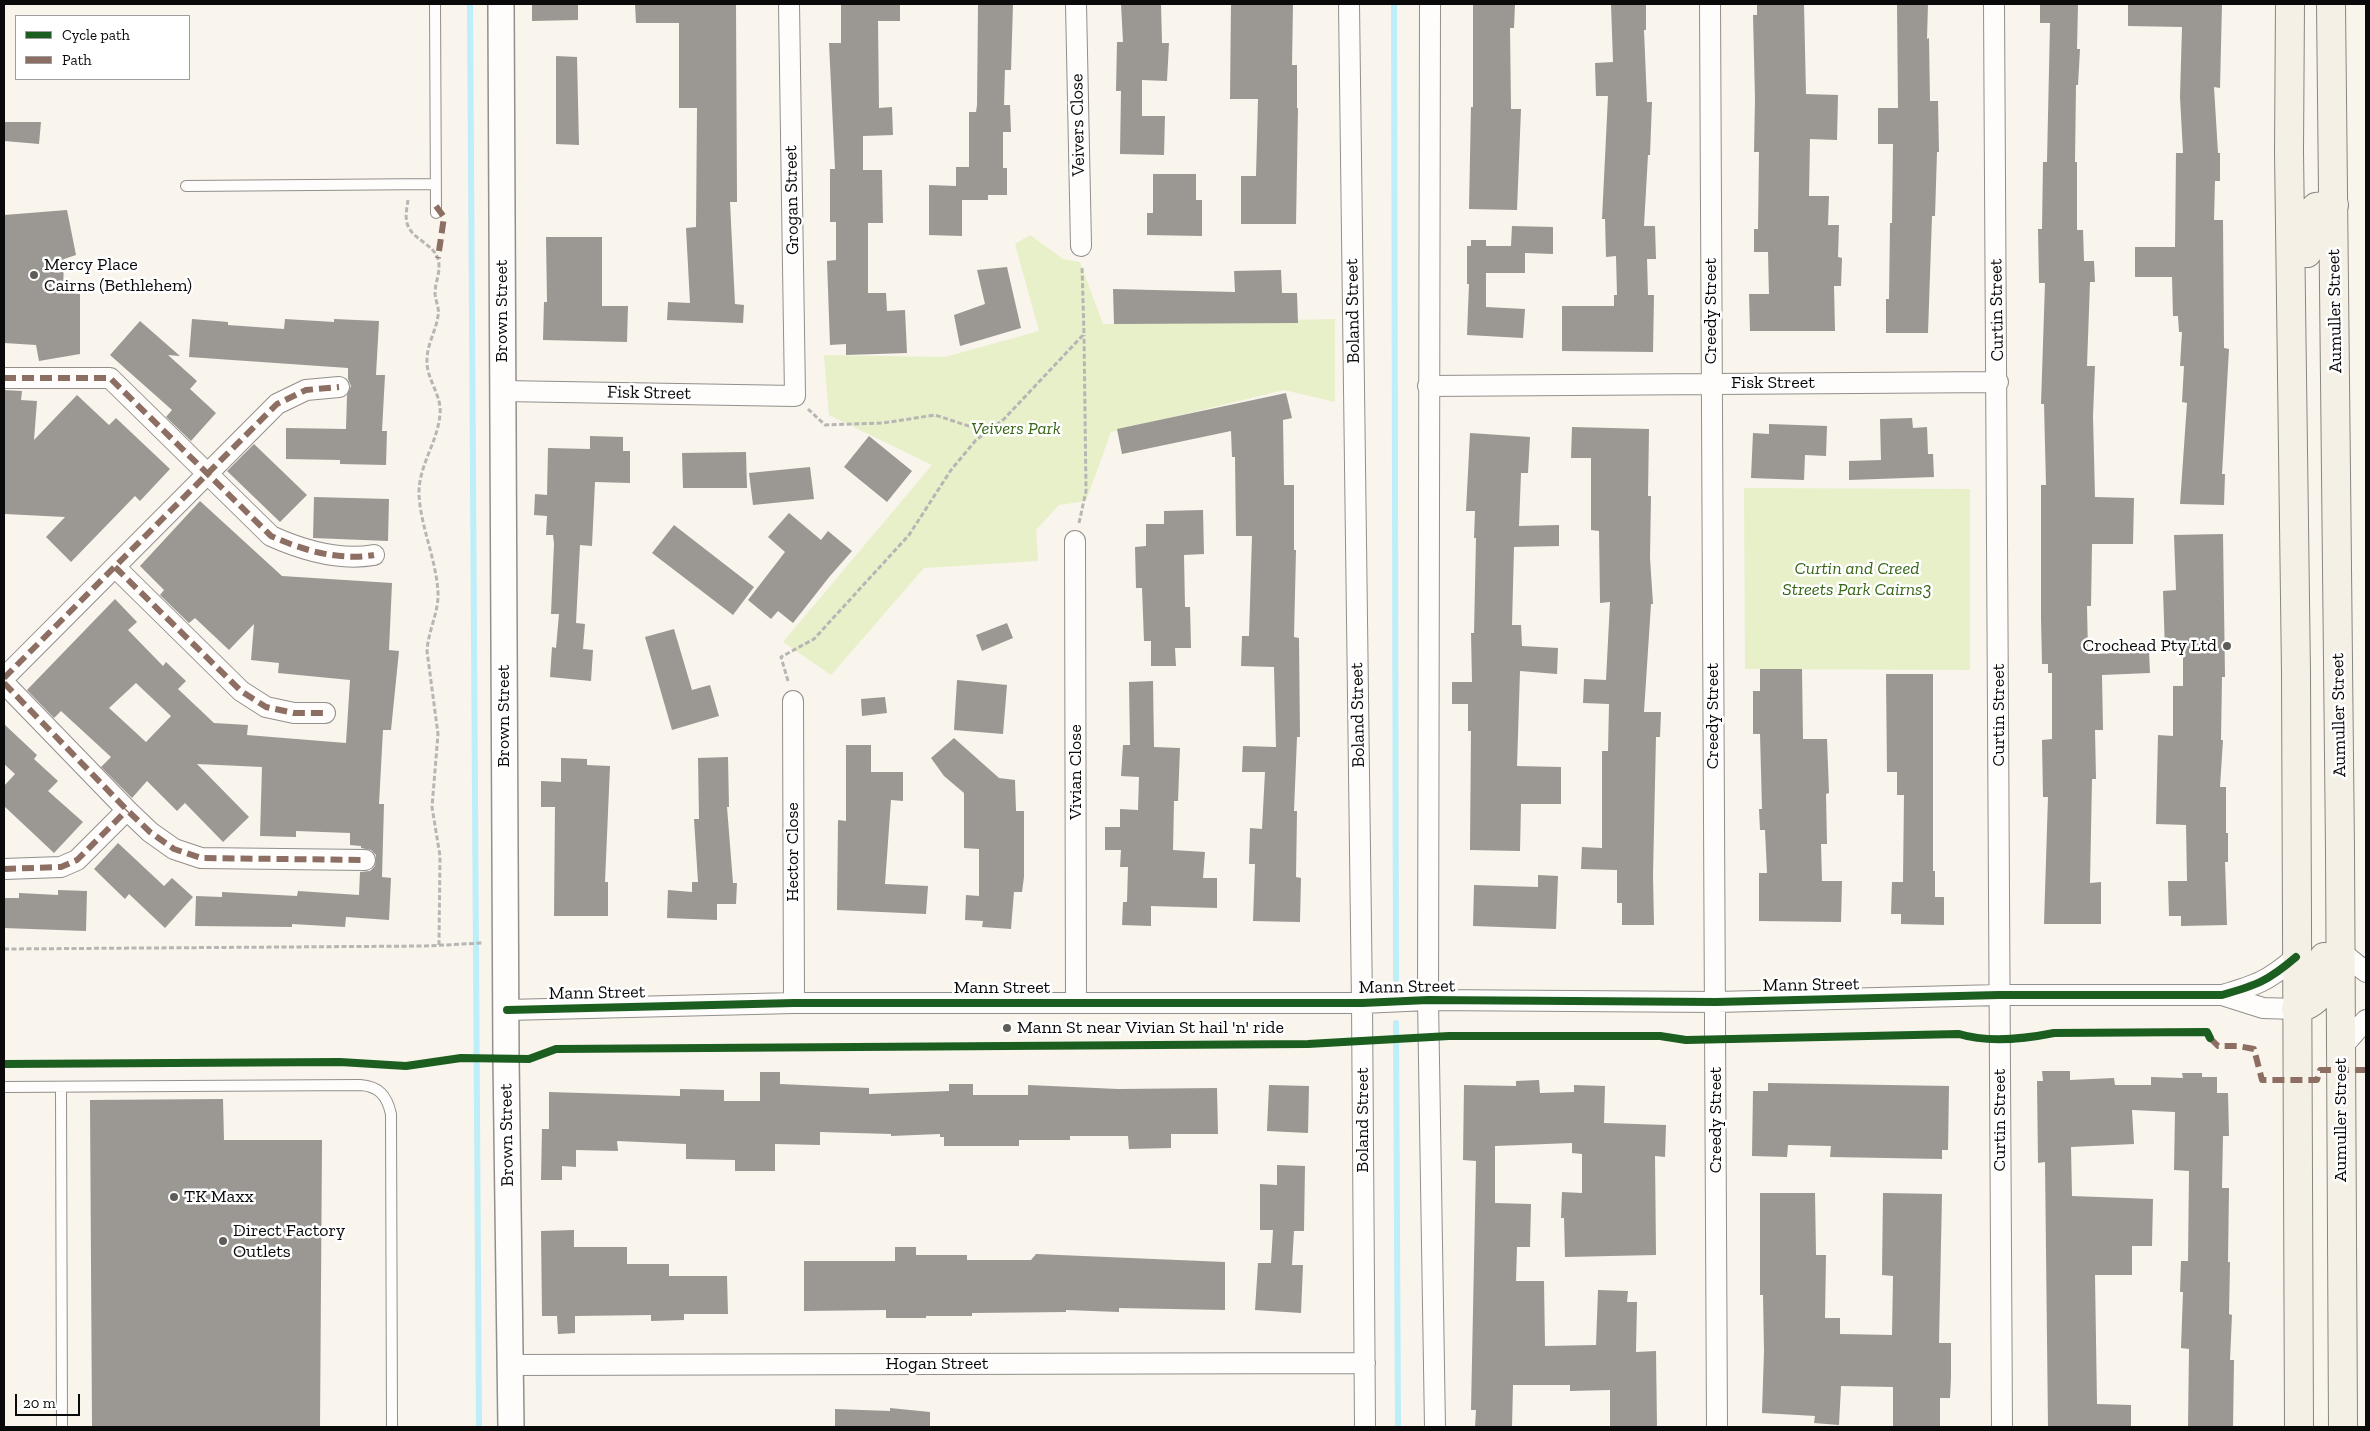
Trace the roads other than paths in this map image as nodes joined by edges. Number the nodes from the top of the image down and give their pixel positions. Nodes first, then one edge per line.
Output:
1 (435, 4) edge
2 (500, 4) edge
3 (789, 4) edge
4 (1076, 4) edge
5 (1349, 4) edge
6 (1430, 4) edge
7 (1710, 4) edge
8 (1994, 4) edge
9 (2290, 4) edge
10 (2331, 4) edge
11 (436, 184) junction
12 (186, 186) dead end
13 (2334, 204) junction
14 (436, 213) dead end
15 (1081, 246) road end
16 (2292, 345) junction
17 (4, 378) edge
18 (1998, 382) junction
19 (1711, 384) junction
20 (1428, 386) junction
21 (338, 387) dead end
22 (503, 391) junction
23 (795, 396) joint
24 (207, 475) junction
25 (1075, 541) road end
26 (374, 555) dead end
27 (115, 567) junction
28 (4, 678) edge
29 (4, 682) edge
30 (793, 701) road end
31 (325, 713) dead end
32 (127, 810) junction
33 (2340, 850) junction
34 (365, 860) dead end
35 (4, 869) edge
36 (2340, 951) junction
37 (2296, 957) junction
38 (2366, 972) edge
39 (1999, 995) junction
40 (2222, 995) junction
41 (1428, 1000) junction
42 (1716, 1002) junction
43 (794, 1003) junction
44 (1076, 1003) junction
45 (1362, 1003) junction
46 (2296, 1009) junction
47 (507, 1010) junction
48 (2366, 1020) edge
49 (2340, 1049) junction
50 (4, 1087) edge
51 (61, 1087) junction
52 (1365, 1363) junction
53 (510, 1365) junction
54 (62, 1427) edge
55 (392, 1427) edge
56 (511, 1427) edge
57 (1365, 1427) edge
58 (1435, 1427) edge
59 (1717, 1427) edge
60 (2002, 1427) edge
61 (2299, 1427) edge
62 (2343, 1427) edge

1 - 11 lane
2 - 22 street, Brown Street
3 - 23 street, Grogan Street
4 - 15 street, Veivers Close
5 - 45 street, Boland Street
6 - 20 street
7 - 19 street, Creedy Street
8 - 18 street, Curtin Street
9 - 16 main road
10 - 13 main road, Aumuller Street
11 - 12 lane
11 - 14 lane
13 - 16 main road
13 - 33 main road, Aumuller Street
16 - 37 main road
17 - 24 street
18 - 19 street, Fisk Street
18 - 39 street, Curtin Street
19 - 20 street, Fisk Street
19 - 42 street, Creedy Street
20 - 41 street
21 - 24 street
22 - 23 street, Fisk Street
22 - 47 street, Brown Street
24 - 26 street
24 - 27 street
25 - 44 street, Vivian Close
27 - 28 street
27 - 31 street
29 - 32 street
30 - 43 street, Hector Close
32 - 34 street
32 - 35 street
33 - 36 main road, Aumuller Street
33 - 46 main road
36 - 38 street
36 - 49 main road, Aumuller Street
37 - 40 street, Mann Street
37 - 46 main road
39 - 40 street, Mann Street
39 - 42 street, Mann Street
39 - 60 street, Curtin Street
40 - 46 street, Mann Street
41 - 42 street, Mann Street
41 - 45 street, Mann Street
41 - 58 street
42 - 59 street, Creedy Street
43 - 44 street, Mann Street
43 - 47 street, Mann Street
44 - 45 street, Mann Street
45 - 52 street, Boland Street
46 - 61 main road
47 - 53 street, Brown Street
48 - 49 street
49 - 62 main road, Aumuller Street
50 - 51 lane
51 - 54 lane
51 - 55 lane
52 - 53 street, Hogan Street
52 - 57 street, Boland Street
53 - 56 street, Brown Street

